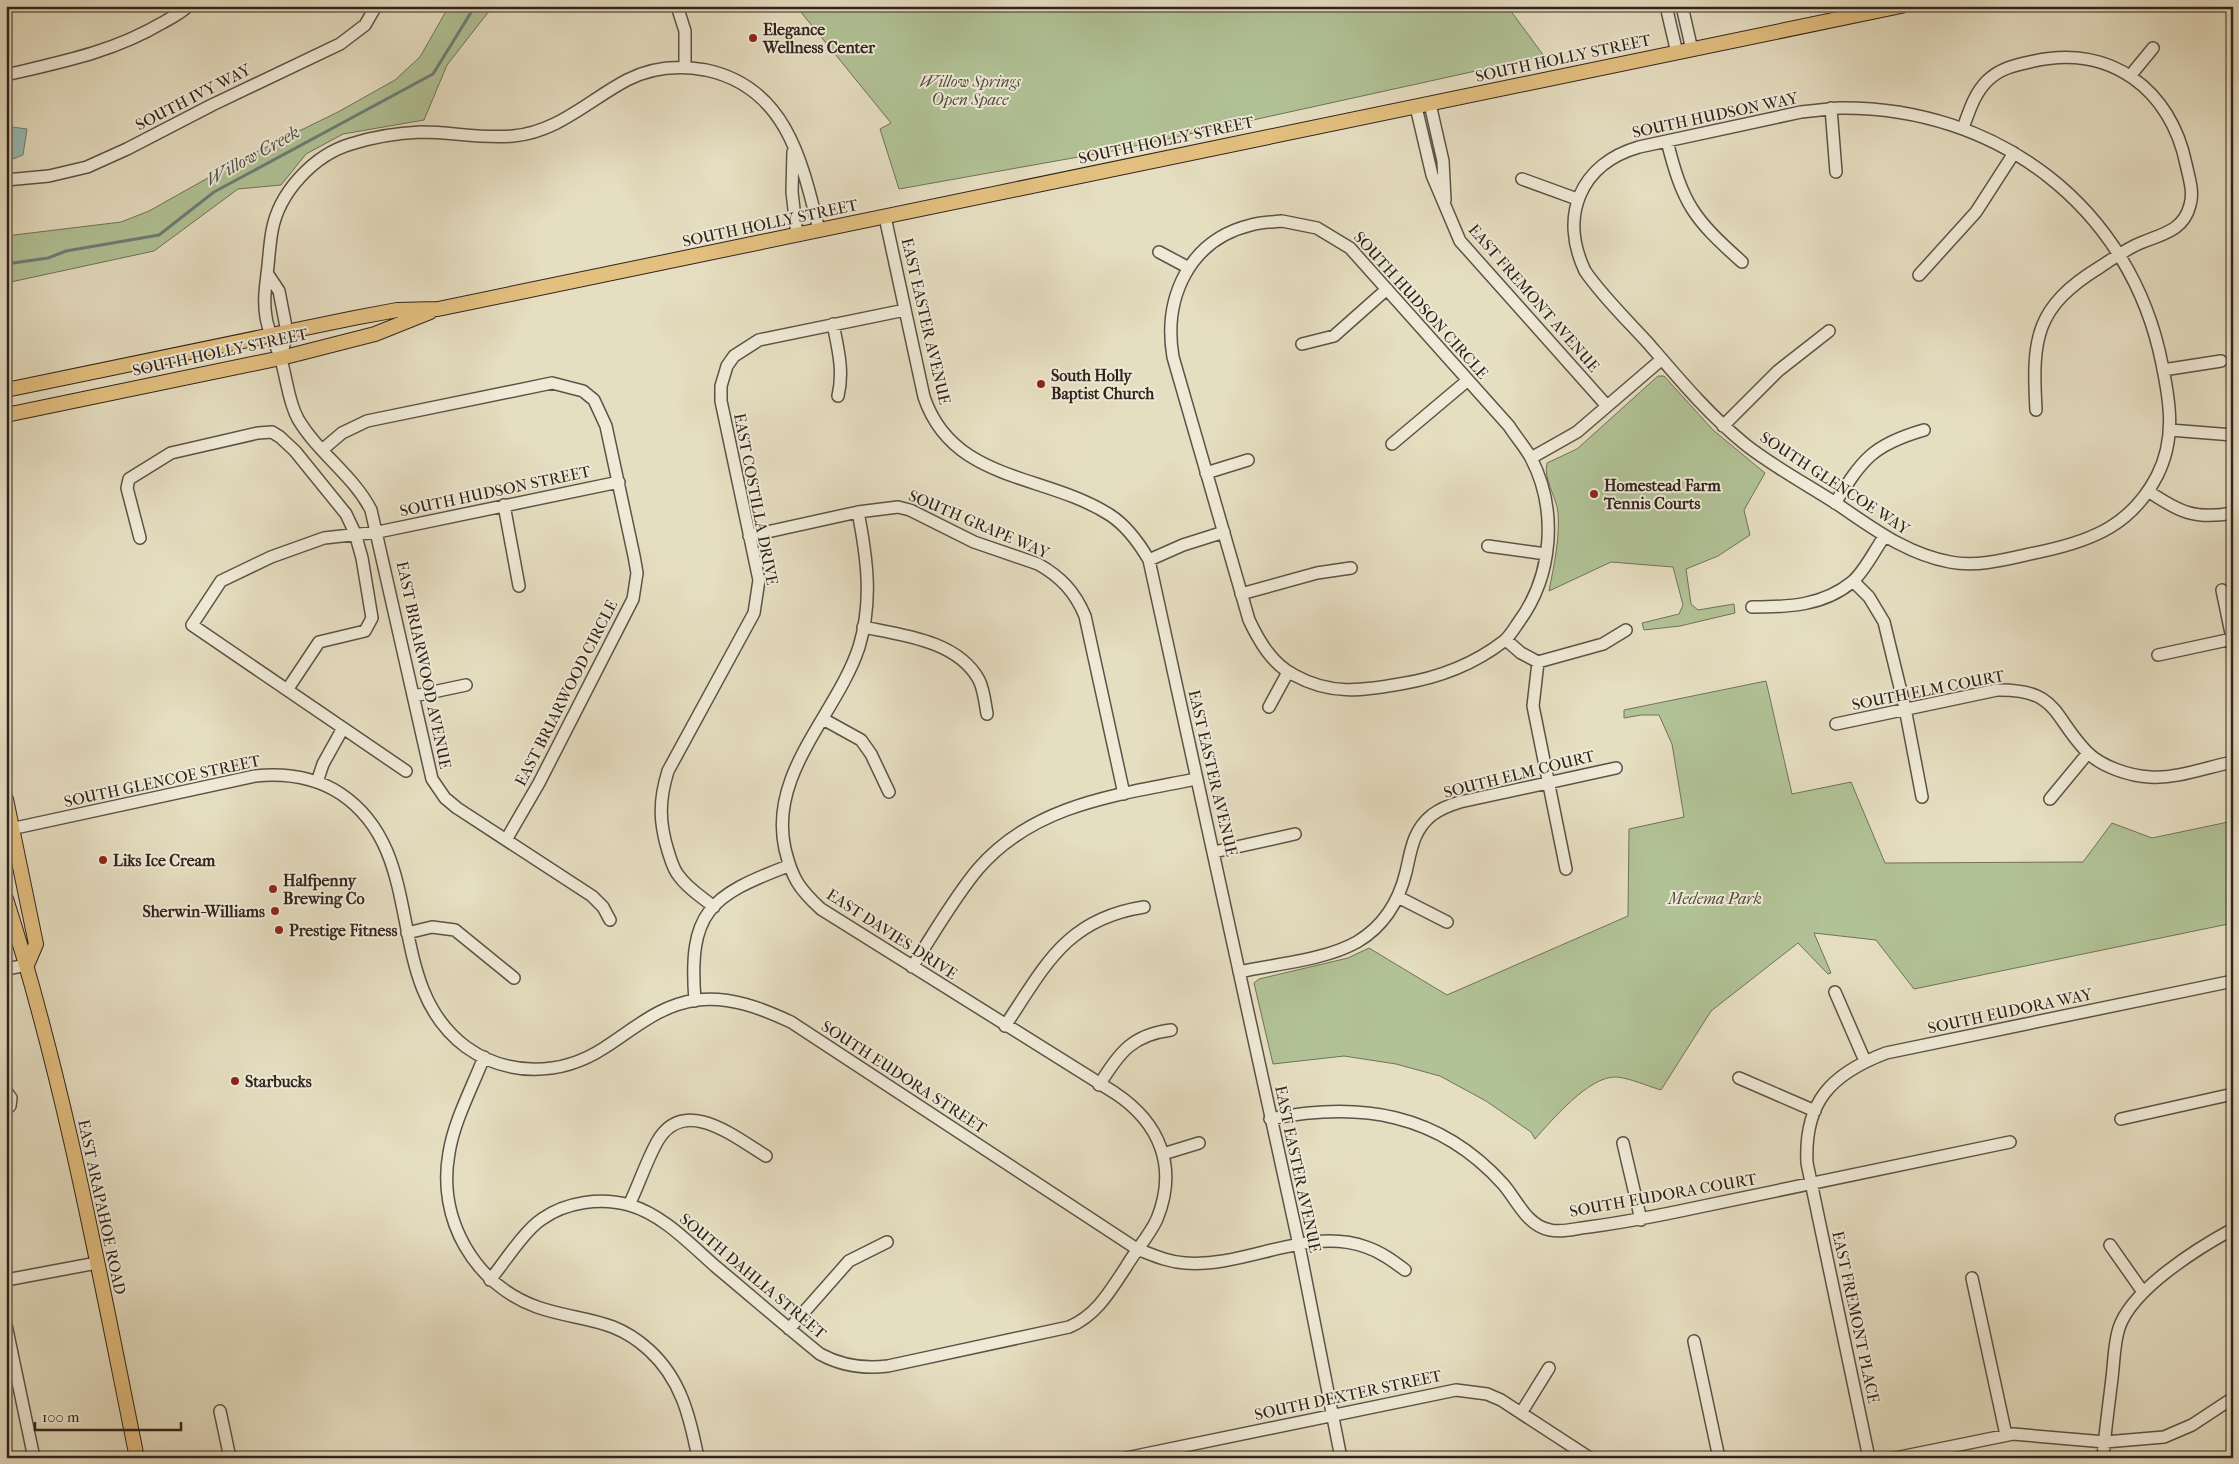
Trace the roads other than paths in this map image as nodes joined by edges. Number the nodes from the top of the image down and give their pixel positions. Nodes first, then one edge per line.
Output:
1 (188, 6) edge
2 (376, 6) edge
3 (677, 6) edge
4 (1666, 6) edge
5 (1682, 6) edge
6 (1901, 6) edge
7 (2153, 48) dead end
8 (1692, 50) junction
9 (1677, 53) junction
10 (685, 66) junction
11 (6, 75) edge
12 (2130, 76) junction
13 (1423, 105) junction
14 (1831, 108) junction
15 (1963, 128) junction
16 (1667, 141) junction
17 (794, 148) junction
18 (2014, 153) junction
19 (1836, 172) dead end
20 (1522, 178) dead end
21 (6, 180) edge
22 (1577, 199) junction
23 (885, 216) junction
24 (818, 230) junction
25 (797, 235) junction
26 (1159, 252) dead end
27 (2120, 255) junction
28 (1742, 262) dead end
29 (1189, 268) junction
30 (267, 273) junction
31 (1919, 275) dead end
32 (1387, 289) junction
33 (438, 309) junction
34 (905, 310) junction
35 (833, 324) junction
36 (1829, 331) dead end
37 (287, 332) junction
38 (270, 335) junction
39 (1302, 344) dead end
40 (281, 358) junction
41 (1662, 359) junction
42 (2221, 361) dead end
43 (2163, 370) junction
44 (1468, 380) junction
45 (6, 390) edge
46 (838, 396) dead end
47 (1607, 406) junction
48 (2036, 410) dead end
49 (6, 415) edge
50 (1723, 426) junction
51 (1924, 430) dead end
52 (2170, 430) junction
53 (2233, 435) edge
54 (1392, 444) dead end
55 (322, 450) junction
56 (1531, 458) junction
57 (1248, 460) dead end
58 (1206, 473) junction
59 (619, 482) junction
60 (2148, 491) junction
61 (1834, 503) junction
62 (504, 505) junction
63 (858, 512) junction
64 (2233, 513) edge
65 (378, 532) junction
66 (1224, 532) junction
67 (355, 533) junction
68 (749, 536) junction
69 (1884, 537) junction
70 (140, 538) dead end
71 (1488, 546) dead end
72 (1546, 554) junction
73 (1149, 560) junction
74 (1351, 568) dead end
75 (1853, 581) junction
76 (519, 586) dead end
77 (2222, 590) dead end
78 (1241, 594) junction
79 (1752, 607) dead end
80 (863, 626) junction
81 (1626, 630) dead end
82 (1506, 640) junction
83 (2232, 641) edge
84 (2158, 655) dead end
85 (1538, 662) junction
86 (1288, 672) junction
87 (466, 685) dead end
88 (287, 690) junction
89 (414, 696) junction
90 (1269, 707) dead end
91 (1905, 708) junction
92 (987, 714) dead end
93 (823, 719) junction
94 (1836, 724) dead end
95 (344, 728) junction
96 (2088, 753) junction
97 (2233, 762) edge
98 (1616, 768) dead end
99 (406, 771) dead end
100 (1196, 779) junction
101 (1550, 781) junction
102 (316, 782) junction
103 (889, 792) dead end
104 (1124, 794) junction
105 (1922, 797) dead end
106 (6, 799) edge
107 (2050, 799) dead end
108 (9, 830) edge
109 (1294, 834) dead end
110 (506, 840) junction
111 (1214, 852) junction
112 (788, 866) junction
113 (1566, 869) dead end
114 (1398, 896) junction
115 (6, 899) edge
116 (714, 907) junction
117 (1144, 907) dead end
118 (610, 920) dead end
119 (1447, 922) dead end
120 (408, 933) junction
121 (28, 965) junction
122 (912, 967) junction
123 (6, 969) edge
124 (1240, 972) junction
125 (514, 978) dead end
126 (2233, 981) edge
127 (1835, 992) dead end
128 (695, 1001) junction
129 (1005, 1026) junction
130 (1171, 1030) dead end
131 (484, 1057) junction
132 (1865, 1061) junction
133 (1739, 1078) dead end
134 (1099, 1085) junction
135 (6, 1091) edge
136 (2233, 1094) edge
137 (6, 1109) edge
138 (1815, 1111) junction
139 (1270, 1119) junction
140 (2121, 1119) dead end
141 (2010, 1142) dead end
142 (1199, 1143) dead end
143 (1623, 1143) dead end
144 (1163, 1154) junction
145 (766, 1156) dead end
146 (1811, 1184) junction
147 (629, 1205) junction
148 (1641, 1220) junction
149 (2233, 1229) edge
150 (887, 1242) dead end
151 (1299, 1245) junction
152 (2110, 1246) dead end
153 (1137, 1249) junction
154 (97, 1263) junction
155 (1405, 1270) dead end
156 (1972, 1278) dead end
157 (6, 1280) edge
158 (490, 1280) junction
159 (2144, 1292) junction
160 (6, 1325) edge
161 (790, 1330) junction
162 (1694, 1341) dead end
163 (1549, 1368) dead end
164 (2233, 1398) edge
165 (220, 1411) dead end
166 (1521, 1413) junction
167 (1332, 1415) junction
168 (2006, 1435) junction
169 (2105, 1442) junction
170 (34, 1458) edge
171 (137, 1458) edge
172 (230, 1458) edge
173 (698, 1458) edge
174 (1126, 1458) edge
175 (1341, 1458) edge
176 (1590, 1458) edge
177 (1718, 1458) edge
178 (1868, 1458) edge
179 (1895, 1458) edge
180 (2103, 1458) edge

1 - 11 street
2 - 21 street, SOUTH IVY WAY
3 - 10 street
4 - 9 street
5 - 8 street
6 - 8 main road, SOUTH HOLLY STREET
7 - 12 street
8 - 9 main road, SOUTH HOLLY STREET
9 - 13 main road, SOUTH HOLLY STREET
10 - 17 street
10 - 30 street
12 - 15 street
12 - 27 street
13 - 23 main road, SOUTH HOLLY STREET
13 - 47 street, EAST FREMONT AVENUE
14 - 15 street, SOUTH HUDSON WAY
14 - 16 street, SOUTH HUDSON WAY
14 - 19 street
15 - 18 street, SOUTH HUDSON WAY
16 - 22 street, SOUTH HUDSON WAY
16 - 28 street
17 - 24 street
17 - 25 street
18 - 27 street, SOUTH HUDSON WAY
18 - 31 street
20 - 22 street
22 - 41 street, SOUTH HUDSON WAY
23 - 24 main road, SOUTH HOLLY STREET
23 - 34 street, EAST EASTER AVENUE
24 - 25 main road, SOUTH HOLLY STREET
25 - 33 main road, SOUTH HOLLY STREET
26 - 29 street
27 - 43 street, SOUTH HUDSON WAY
27 - 48 street
29 - 32 street, SOUTH HUDSON CIRCLE
29 - 58 street, SOUTH HUDSON CIRCLE
30 - 37 street
30 - 38 street
32 - 39 street
32 - 44 street, SOUTH HUDSON CIRCLE
33 - 37 main road, SOUTH HOLLY STREET
33 - 40 main road, SOUTH HOLLY STREET
34 - 35 street, EAST COSTILLA DRIVE
34 - 73 street, EAST EASTER AVENUE
35 - 46 street
35 - 68 street, EAST COSTILLA DRIVE
36 - 50 street
37 - 38 main road, SOUTH HOLLY STREET
37 - 40 street
38 - 40 street
38 - 45 main road, SOUTH HOLLY STREET
40 - 49 main road, SOUTH HOLLY STREET
40 - 55 street, EAST BRIARWOOD AVENUE
41 - 47 street
41 - 50 street, SOUTH GLENCOE WAY
42 - 43 street
43 - 52 street, SOUTH HUDSON WAY
44 - 54 street
44 - 56 street, SOUTH HUDSON CIRCLE
47 - 56 street
50 - 61 street, SOUTH GLENCOE WAY
51 - 61 street
52 - 53 street
52 - 60 street, SOUTH GLENCOE WAY
55 - 59 street, EAST BRIARWOOD CIRCLE
55 - 65 street, EAST BRIARWOOD AVENUE
56 - 72 street, SOUTH HUDSON CIRCLE
57 - 58 street
58 - 66 street, SOUTH HUDSON CIRCLE
59 - 62 street, SOUTH HUDSON STREET
59 - 110 street, EAST BRIARWOOD CIRCLE
60 - 64 street
60 - 69 street, SOUTH GLENCOE WAY
61 - 69 street, SOUTH GLENCOE WAY
62 - 65 street, SOUTH HUDSON STREET
62 - 76 street
63 - 68 street, SOUTH GRAPE WAY
63 - 80 street, EAST DAVIES DRIVE
63 - 104 street, SOUTH GRAPE WAY
65 - 67 street, SOUTH HUDSON STREET
65 - 89 street, EAST BRIARWOOD AVENUE
66 - 73 street
66 - 78 street, SOUTH HUDSON CIRCLE
67 - 70 street
67 - 88 street
67 - 88 street, SOUTH HUDSON STREET
68 - 116 street, EAST COSTILLA DRIVE
69 - 75 street
71 - 72 street
72 - 82 street, SOUTH HUDSON CIRCLE
73 - 100 street, EAST EASTER AVENUE
74 - 78 street
75 - 79 street
75 - 91 street
77 - 83 street
78 - 86 street, SOUTH HUDSON CIRCLE
80 - 92 street
80 - 93 street, EAST DAVIES DRIVE
81 - 85 street
82 - 85 street
82 - 86 street, SOUTH HUDSON CIRCLE
83 - 84 street
85 - 101 street
86 - 90 street
87 - 89 street
88 - 95 street
89 - 110 street, EAST BRIARWOOD AVENUE
91 - 94 street, SOUTH ELM COURT
91 - 96 street, SOUTH ELM COURT
91 - 105 street
93 - 103 street
93 - 112 street, EAST DAVIES DRIVE
95 - 99 street
95 - 102 street
96 - 97 street, SOUTH ELM COURT
96 - 107 street
98 - 101 street, SOUTH ELM COURT
100 - 104 street
100 - 111 street, EAST EASTER AVENUE
101 - 113 street
101 - 114 street, SOUTH ELM COURT
102 - 108 street, SOUTH GLENCOE STREET
102 - 120 street, SOUTH GLENCOE STREET
104 - 122 street
106 - 108 main road
108 - 121 main road
109 - 111 street
110 - 118 street, EAST BRIARWOOD AVENUE
111 - 124 street, EAST EASTER AVENUE
112 - 116 street
112 - 122 street, EAST DAVIES DRIVE
114 - 119 street
114 - 124 street, SOUTH ELM COURT
115 - 121 main road, EAST ARAPAHOE ROAD
116 - 128 street
117 - 129 street
120 - 125 street
120 - 131 street, SOUTH GLENCOE STREET
121 - 123 street
121 - 154 main road, EAST ARAPAHOE ROAD
122 - 129 street, EAST DAVIES DRIVE
124 - 139 street, EAST EASTER AVENUE
126 - 132 street, SOUTH EUDORA WAY
127 - 132 street
128 - 131 street, SOUTH EUDORA STREET
128 - 153 street, SOUTH EUDORA STREET
129 - 134 street, EAST DAVIES DRIVE
130 - 134 street
131 - 158 street
132 - 138 street, SOUTH EUDORA WAY
133 - 138 street
134 - 144 street, EAST DAVIES DRIVE
135 - 137 street
136 - 140 street
138 - 146 street, SOUTH EUDORA WAY
139 - 148 street, SOUTH EUDORA COURT
139 - 151 street, EAST EASTER AVENUE
141 - 146 street, SOUTH EUDORA COURT
142 - 144 street
143 - 148 street
144 - 153 street, EAST DAVIES DRIVE
145 - 147 street
146 - 148 street, SOUTH EUDORA COURT
146 - 178 street, EAST FREMONT PLACE
147 - 158 street, SOUTH DAHLIA STREET
147 - 161 street, SOUTH DAHLIA STREET
149 - 159 street
150 - 161 street
151 - 153 street, SOUTH EUDORA STREET
151 - 155 street, SOUTH EUDORA STREET
151 - 167 street, EAST EASTER AVENUE
152 - 159 street
153 - 161 street, SOUTH DAHLIA STREET
154 - 157 street
154 - 171 main road, EAST ARAPAHOE ROAD
156 - 168 street
158 - 173 street
159 - 169 street
160 - 170 street
162 - 177 street
163 - 166 street
164 - 169 street
165 - 172 street
166 - 167 street, SOUTH DEXTER STREET
166 - 176 street, SOUTH DEXTER STREET
167 - 174 street, SOUTH DEXTER STREET
167 - 175 street, EAST EASTER AVENUE
168 - 169 street
168 - 179 street
169 - 180 street

